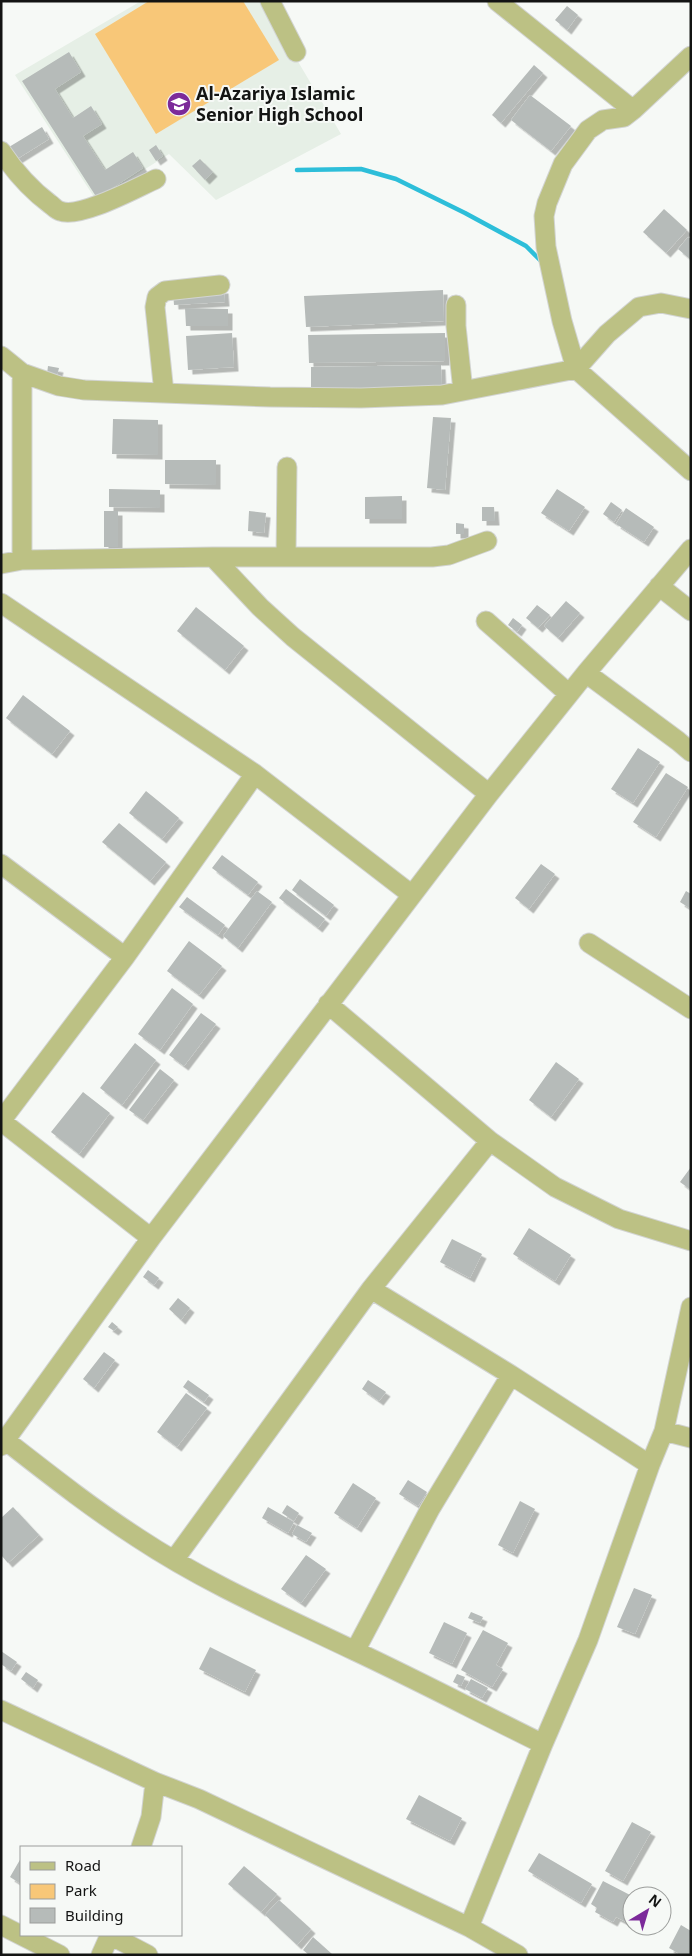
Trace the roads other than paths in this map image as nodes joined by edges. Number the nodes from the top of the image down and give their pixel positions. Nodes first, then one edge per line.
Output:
1 (270, 1) edge
2 (497, 1) edge
3 (296, 52) dead end
4 (691, 56) edge
5 (633, 110) junction
6 (1, 151) edge
7 (156, 179) dead end
8 (220, 285) dead end
9 (456, 305) dead end
10 (691, 309) edge
11 (1, 356) edge
12 (576, 369) junction
13 (22, 373) junction
14 (463, 391) junction
15 (164, 393) junction
16 (287, 467) dead end
17 (691, 471) edge
18 (487, 541) dead end
19 (691, 549) edge
20 (213, 557) junction
21 (286, 557) junction
22 (22, 560) junction
23 (1, 564) edge
24 (659, 586) junction
25 (1, 603) edge
26 (691, 611) edge
27 (486, 621) dead end
28 (586, 673) junction
29 (569, 694) junction
30 (691, 752) edge
31 (255, 774) junction
32 (489, 794) junction
33 (1, 864) edge
34 (412, 896) junction
35 (589, 943) dead end
36 (125, 957) junction
37 (328, 1004) junction
38 (691, 1010) edge
39 (490, 1141) junction
40 (151, 1238) junction
41 (691, 1241) edge
42 (371, 1289) junction
43 (691, 1307) edge
44 (511, 1375) junction
45 (664, 1431) junction
46 (691, 1438) edge
47 (3, 1441) edge
48 (650, 1465) junction
49 (174, 1560) junction
50 (355, 1650) junction
51 (1, 1710) edge
52 (543, 1744) junction
53 (154, 1782) junction
54 (141, 1846) edge
55 (1, 1925) edge
56 (469, 1927) junction
57 (20, 1935) edge
58 (23, 1936) edge
59 (110, 1936) edge
60 (112, 1936) edge
61 (60, 1955) edge
62 (101, 1955) edge
63 (148, 1955) edge
64 (518, 1955) edge

1 - 3 street
2 - 5 street
4 - 5 street
5 - 12 street
6 - 7 street
8 - 15 street
9 - 14 street
10 - 12 street
11 - 13 street
12 - 14 street
12 - 17 street
13 - 15 street
13 - 22 street
14 - 15 street
16 - 21 street
18 - 21 street
19 - 24 street
20 - 21 street
20 - 22 street
20 - 32 street
22 - 23 street
24 - 26 street
24 - 28 street
25 - 31 street
27 - 29 street
28 - 29 street
28 - 30 street
29 - 32 street
31 - 34 street
31 - 36 street
32 - 34 street
33 - 36 street
34 - 37 street
35 - 38 street
36 - 40 street
37 - 39 street
37 - 40 street
39 - 41 street
39 - 42 street
40 - 47 street
42 - 44 street
42 - 49 street
43 - 45 street
44 - 48 street
44 - 50 street
45 - 46 street
45 - 48 street
47 - 49 street
48 - 52 street
49 - 50 street
50 - 52 street
51 - 53 street
52 - 56 street
53 - 54 street
53 - 56 street
55 - 57 street
56 - 64 street
58 - 61 street
59 - 62 street
60 - 63 street

